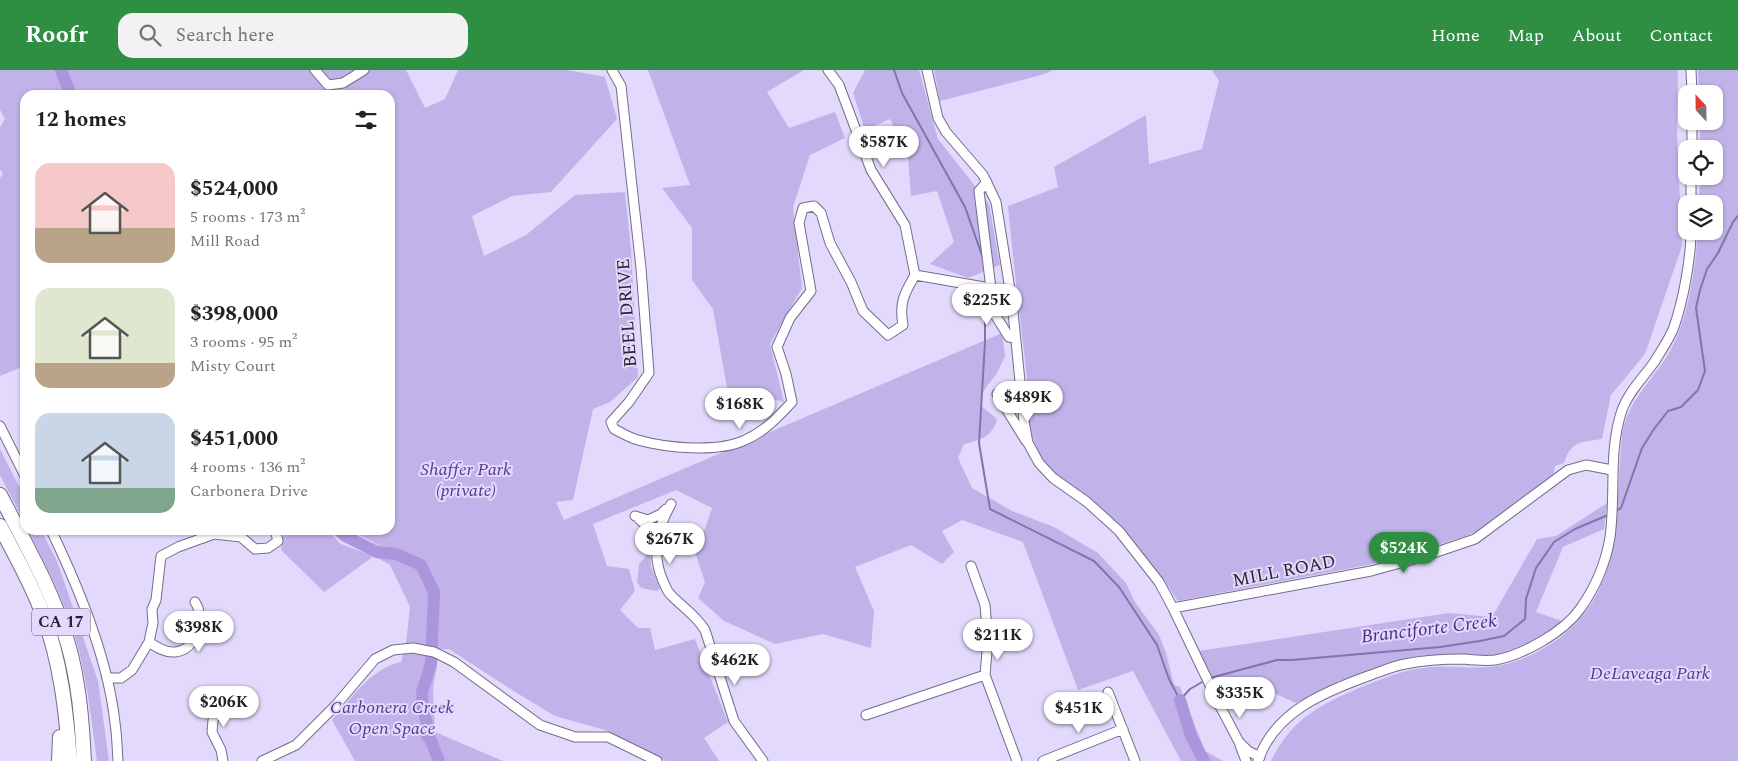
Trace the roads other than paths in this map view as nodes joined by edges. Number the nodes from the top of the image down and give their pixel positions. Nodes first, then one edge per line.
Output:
1 (315, 70) edge
2 (364, 70) edge
3 (612, 70) edge
4 (828, 70) edge
5 (927, 70) edge
6 (1691, 70) edge
7 (1692, 85) edge
8 (987, 182) junction
9 (1690, 240) edge
10 (915, 275) junction
11 (987, 285) junction
12 (1015, 338) junction
13 (997, 394) dead end
14 (0, 426) edge
15 (1039, 463) junction
16 (20, 466) edge
17 (1612, 470) junction
18 (0, 495) edge
19 (0, 526) edge
20 (20, 533) edge
21 (21, 535) edge
22 (53, 535) edge
23 (211, 535) edge
24 (223, 535) edge
25 (277, 535) edge
26 (657, 536) dead end
27 (971, 566) dead end
28 (195, 602) dead end
29 (1173, 608) junction
30 (149, 642) junction
31 (985, 675) junction
32 (107, 678) junction
33 (63, 690) junction
34 (1108, 692) dead end
35 (238, 695) dead end
36 (866, 715) dead end
37 (1123, 729) junction
38 (1266, 741) junction
39 (1239, 742) junction
40 (1259, 759) edge
41 (60, 761) edge
42 (70, 761) edge
43 (84, 761) edge
44 (118, 761) edge
45 (223, 761) edge
46 (262, 761) edge
47 (657, 761) edge
48 (763, 761) edge
49 (1017, 761) edge
50 (1043, 761) edge
51 (1135, 761) edge
52 (1246, 761) edge

1 - 2 street
3 - 10 street, BEEL DRIVE
4 - 10 street
5 - 8 street
6 - 7 street
8 - 11 street
8 - 12 street
9 - 17 street
10 - 11 street
11 - 12 street
12 - 15 street
13 - 15 street
14 - 16 street
15 - 29 street
17 - 29 street, MILL ROAD
17 - 38 street
18 - 20 highway, CA 17
19 - 33 highway, CA 17
21 - 43 highway, CA 17
22 - 32 street
23 - 30 street
24 - 25 street
26 - 48 street
27 - 31 street
28 - 30 street
29 - 39 street
30 - 32 street
31 - 36 street
31 - 49 street
32 - 44 street
33 - 41 highway
33 - 42 highway, CA 17
34 - 37 street
35 - 45 street
37 - 50 street
37 - 51 street
38 - 39 street
38 - 40 street
39 - 40 street
39 - 52 street
46 - 47 street

